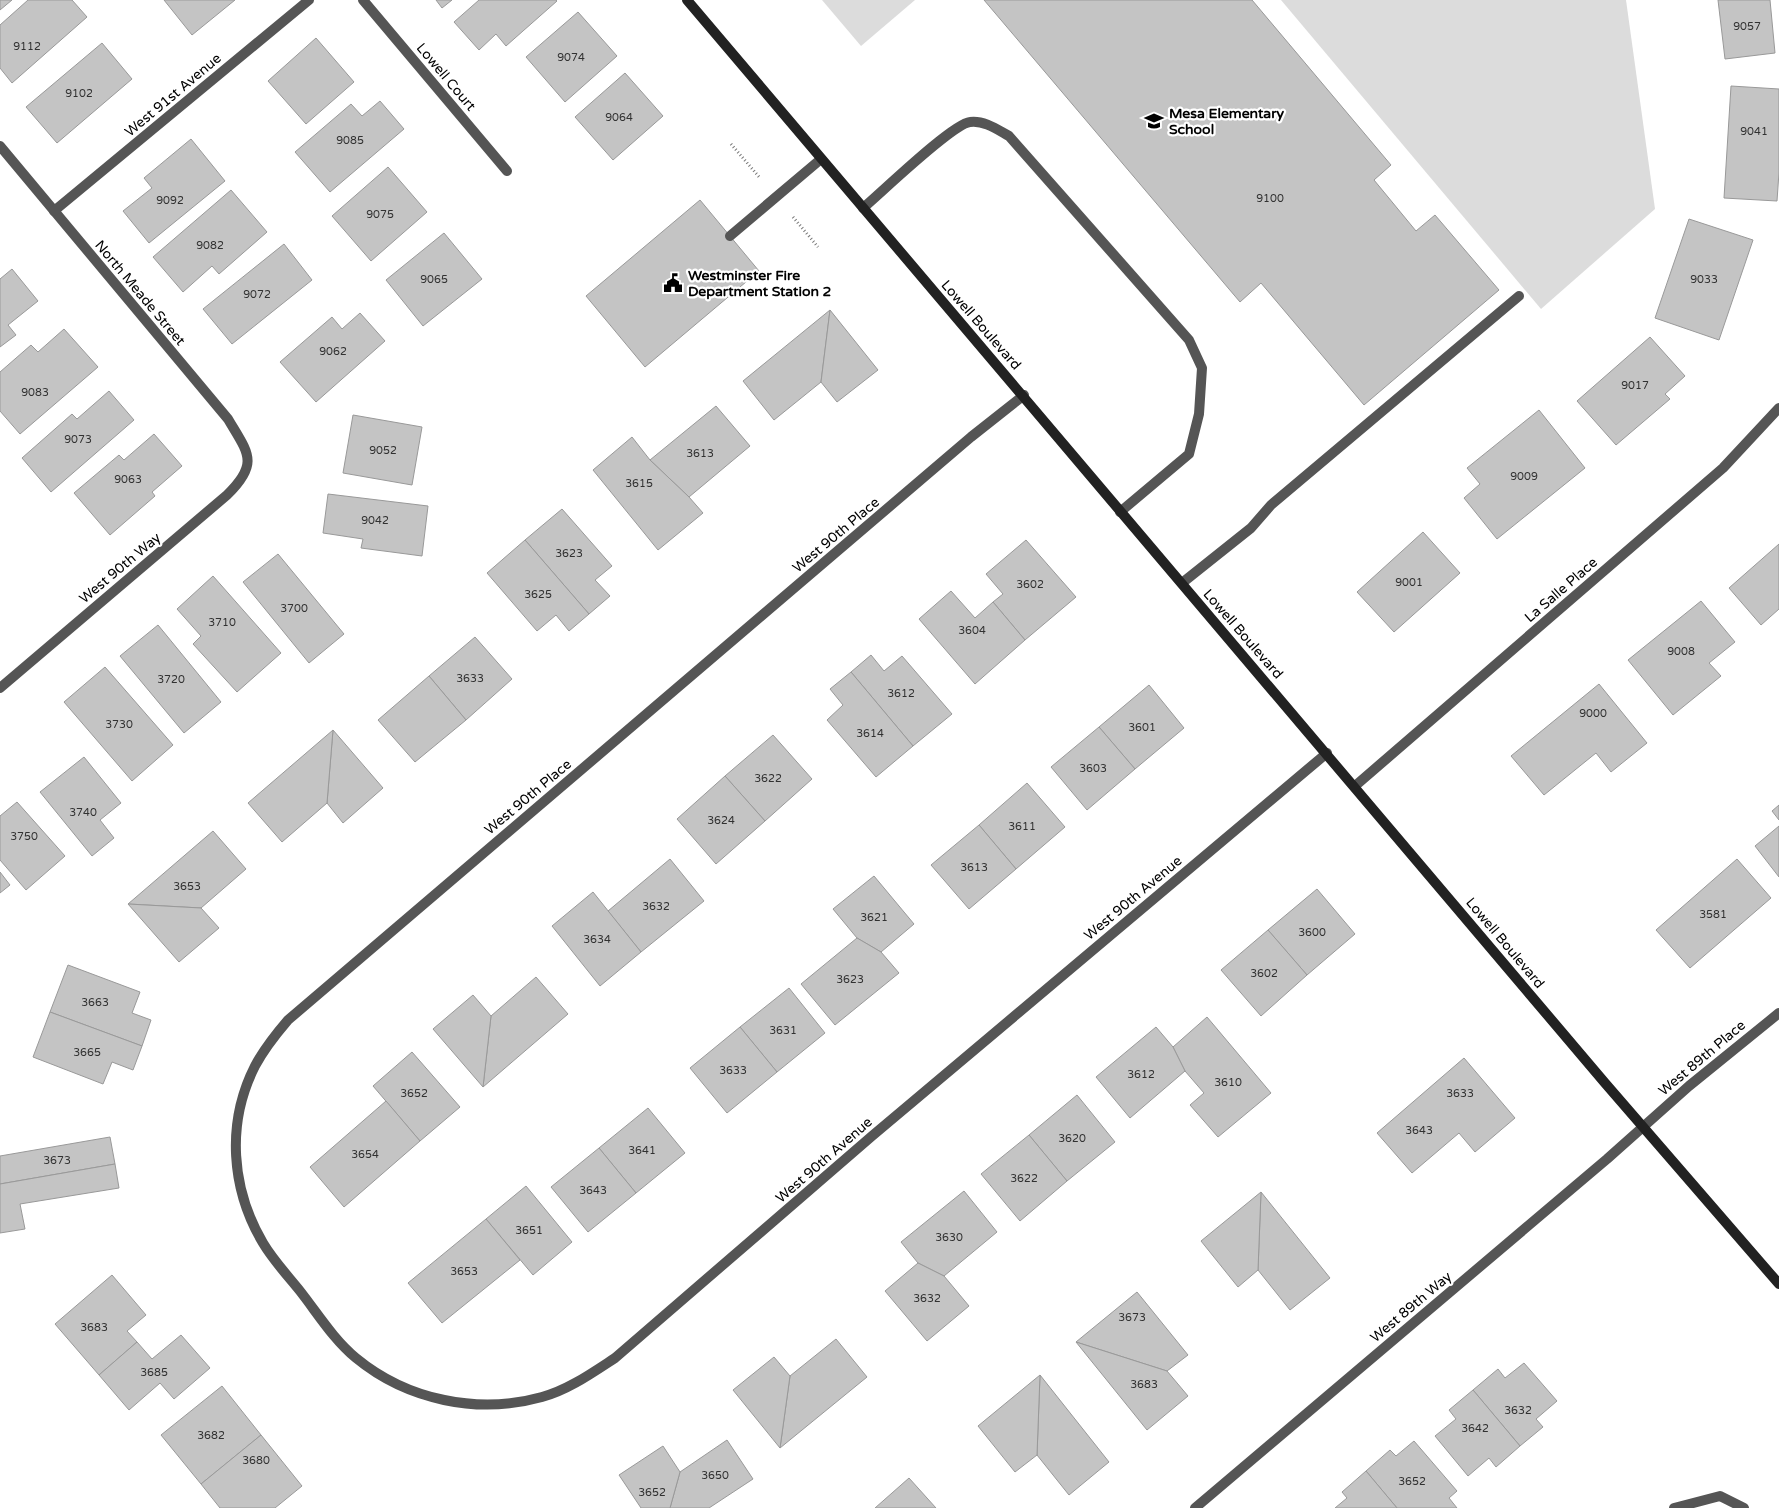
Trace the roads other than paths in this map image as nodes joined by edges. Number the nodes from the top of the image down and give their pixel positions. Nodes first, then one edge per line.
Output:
1 (309, 0) edge
2 (364, 0) edge
3 (687, 0) edge
4 (0, 146) edge
5 (821, 159) junction
6 (507, 171) dead end
7 (863, 208) junction
8 (54, 211) junction
9 (730, 236) dead end
10 (1519, 296) dead end
11 (1024, 395) junction
12 (1779, 408) edge
13 (248, 463) joint
14 (1120, 512) junction
15 (1182, 583) junction
16 (0, 688) edge
17 (1327, 753) junction
18 (1355, 786) junction
19 (1779, 1013) edge
20 (1643, 1126) junction
21 (1779, 1284) edge
22 (305, 1298) joint
23 (1195, 1508) edge
24 (1674, 1508) edge
25 (1744, 1508) edge

1 - 8 street, West 91st Avenue
2 - 6 street, Lowell Court
3 - 5 street, Lowell Boulevard
4 - 8 street, North Meade Street
5 - 7 street, Lowell Boulevard
5 - 9 street
7 - 11 street, Lowell Boulevard
7 - 14 street
8 - 13 street, North Meade Street
10 - 15 street
11 - 14 street, Lowell Boulevard
11 - 22 street, West 90th Place
12 - 18 street, La Salle Place
13 - 16 street, West 90th Way
14 - 15 street, Lowell Boulevard
15 - 17 street, Lowell Boulevard
17 - 18 street, Lowell Boulevard
17 - 22 street, West 90th Avenue
18 - 20 street, Lowell Boulevard
19 - 20 street, West 89th Place
20 - 21 street, Lowell Boulevard
20 - 23 street, West 89th Way
24 - 25 street

